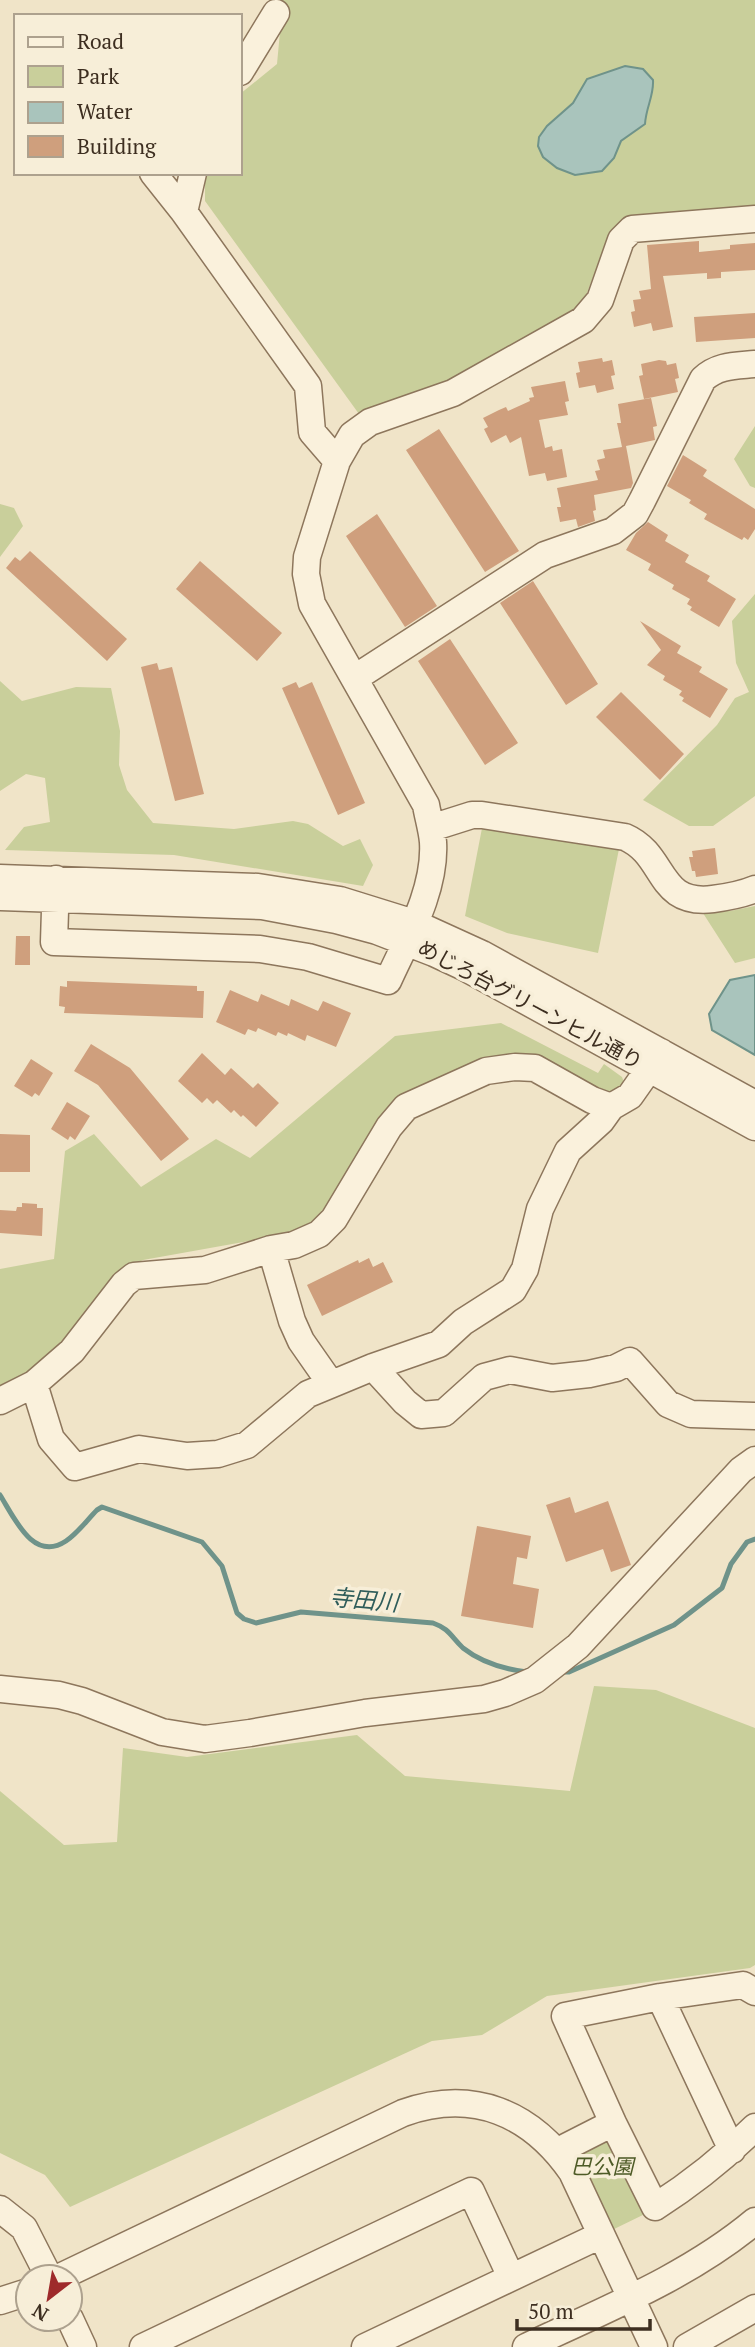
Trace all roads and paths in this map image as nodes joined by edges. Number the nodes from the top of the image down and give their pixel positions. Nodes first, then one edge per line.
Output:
1 (276, 13) dead end
2 (242, 69) edge
3 (155, 175) edge
4 (193, 175) edge
5 (184, 212) junction
6 (755, 219) edge
7 (755, 364) edge
8 (337, 461) junction
9 (355, 678) junction
10 (431, 828) junction
11 (0, 878) edge
12 (56, 889) junction
13 (755, 889) edge
14 (0, 897) edge
15 (410, 932) junction
16 (656, 1061) junction
17 (755, 1104) edge
18 (611, 1107) junction
19 (755, 1127) edge
20 (271, 1249) junction
21 (373, 1367) junction
22 (34, 1384) junction
23 (331, 1384) junction
24 (0, 1401) edge
25 (755, 1416) edge
26 (755, 1460) edge
27 (0, 1689) edge
28 (755, 1992) edge
29 (660, 1997) junction
30 (612, 2123) junction
31 (755, 2127) edge
32 (732, 2150) junction
33 (558, 2151) junction
34 (0, 2209) edge
35 (755, 2221) edge
36 (601, 2235) junction
37 (42, 2263) edge
38 (84, 2266) edge
39 (511, 2277) junction
40 (631, 2297) junction
41 (755, 2308) edge
42 (143, 2347) edge
43 (365, 2347) edge
44 (526, 2347) edge
45 (654, 2347) edge
46 (687, 2347) edge

1 - 2 street
3 - 5 street
4 - 5 street
5 - 8 street
6 - 8 street
7 - 9 street
8 - 9 street
9 - 10 street
10 - 13 street
10 - 15 street
11 - 12 street, めじろ台グリーンヒル通り
12 - 14 street, めじろ台グリーンヒル通り
12 - 15 street, めじろ台グリーンヒル通り
12 - 15 street
15 - 16 street, めじろ台グリーンヒル通り
16 - 17 street, めじろ台グリーンヒル通り
16 - 18 street
16 - 19 street, めじろ台グリーンヒル通り
18 - 20 street
18 - 21 street
20 - 22 street
20 - 23 street
21 - 23 street
21 - 25 street
22 - 23 street
22 - 24 street
26 - 27 street
28 - 29 street
29 - 30 street
29 - 32 street
30 - 32 street
30 - 33 street
31 - 32 street
33 - 36 street
33 - 38 street
34 - 37 street
35 - 40 street
36 - 39 street
36 - 40 street
39 - 42 street
39 - 43 street
40 - 44 street
40 - 45 street
41 - 46 street

